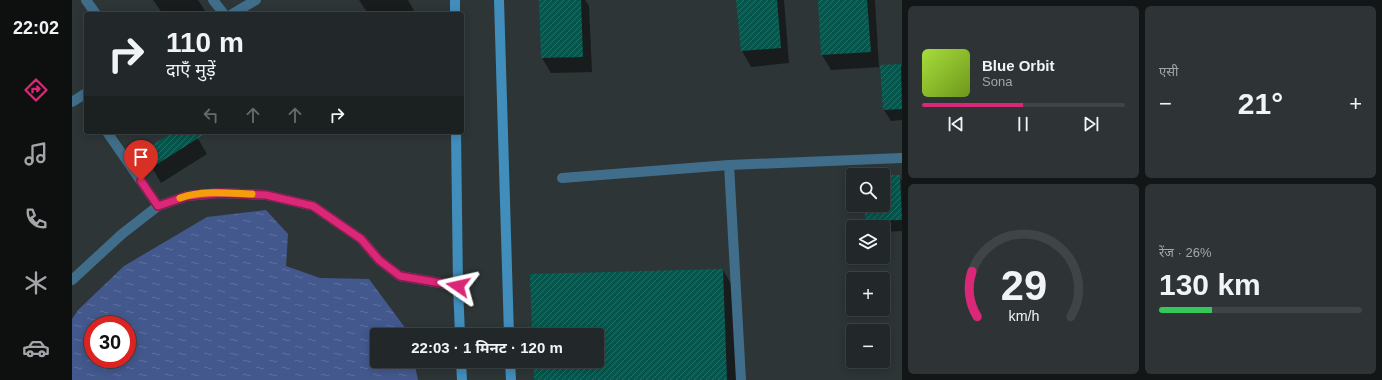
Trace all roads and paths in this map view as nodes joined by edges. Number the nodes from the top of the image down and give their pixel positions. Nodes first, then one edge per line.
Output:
1 (86, 0) edge
2 (213, 0) edge
3 (256, 0) edge
4 (455, 0) edge
5 (499, 0) edge
6 (95, 12) edge
7 (222, 12) edge
8 (235, 12) edge
9 (456, 12) edge
10 (84, 97) edge
11 (72, 102) edge
12 (108, 134) edge
13 (456, 134) edge
14 (902, 158) edge
15 (729, 165) junction
16 (562, 178) dead end
17 (158, 206) junction
18 (72, 280) edge
19 (458, 286) junction
20 (460, 328) edge
21 (509, 328) edge
22 (461, 368) edge
23 (510, 368) edge
24 (462, 380) edge
25 (510, 380) edge
26 (741, 380) edge

1 - 6 street
2 - 7 street
3 - 8 street
4 - 9 main road
5 - 21 main road
10 - 11 street
12 - 17 street
13 - 19 main road
14 - 15 street
15 - 16 street
15 - 26 street
17 - 18 street
17 - 19 street
19 - 20 main road
22 - 24 main road
23 - 25 main road

